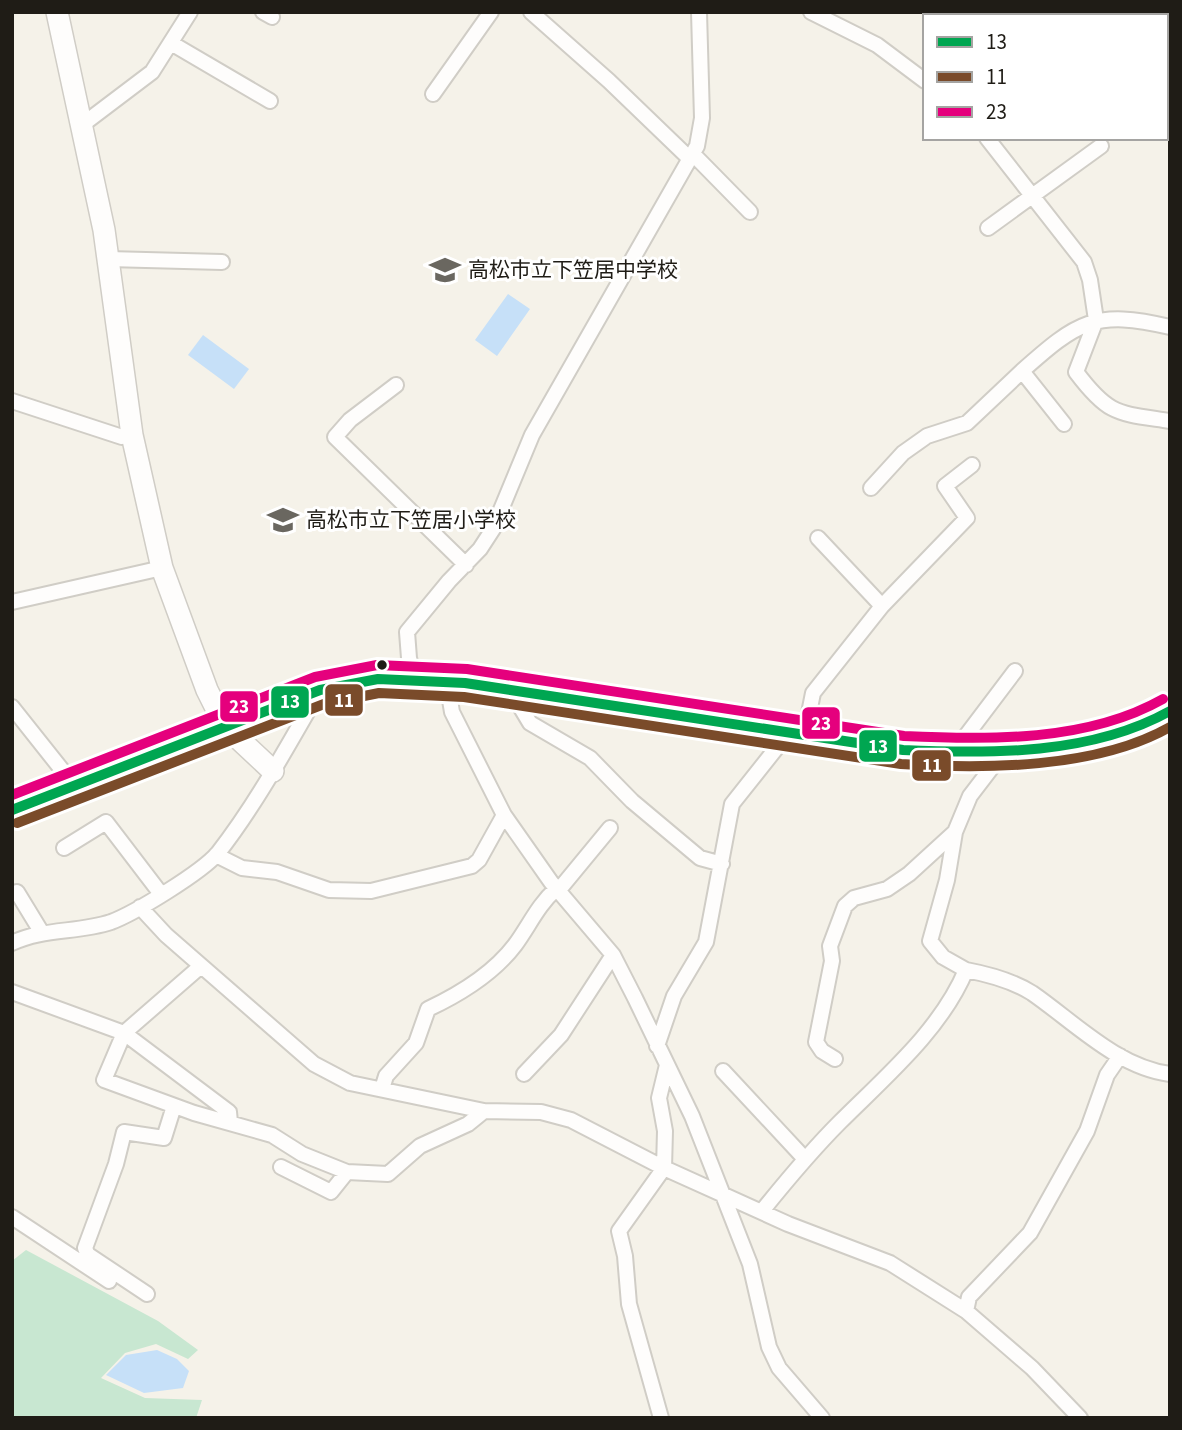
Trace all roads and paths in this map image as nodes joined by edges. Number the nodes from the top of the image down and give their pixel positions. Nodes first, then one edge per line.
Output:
1 (57, 12) edge
2 (190, 12) edge
3 (491, 12) edge
4 (531, 12) edge
5 (699, 12) edge
6 (811, 12) edge
7 (171, 43) junction
8 (923, 80) edge
9 (433, 94) dead end
10 (270, 101) dead end
11 (82, 125) junction
12 (989, 140) edge
13 (1101, 146) dead end
14 (691, 157) junction
15 (1035, 196) junction
16 (750, 212) dead end
17 (988, 228) dead end
18 (108, 259) junction
19 (222, 262) dead end
20 (1096, 320) junction
21 (1170, 327) edge
22 (1022, 371) junction
23 (396, 385) dead end
24 (12, 401) edge
25 (1170, 421) edge
26 (1065, 424) dead end
27 (132, 435) junction
28 (972, 466) dead end
29 (871, 488) dead end
30 (818, 538) dead end
31 (466, 565) junction
32 (162, 568) junction
33 (12, 602) edge
34 (882, 606) junction
35 (1016, 671) dead end
36 (414, 678) junction
37 (447, 682) junction
38 (320, 691) junction
39 (520, 691) junction
40 (12, 707) edge
41 (1170, 710) edge
42 (225, 726) junction
43 (798, 732) junction
44 (1006, 749) junction
45 (953, 754) junction
46 (273, 771) junction
47 (74, 785) junction
48 (12, 810) edge
49 (504, 815) junction
50 (610, 828) dead end
51 (955, 832) junction
52 (64, 848) dead end
53 (216, 855) junction
54 (722, 864) junction
55 (557, 890) junction
56 (17, 892) dead end
57 (161, 894) junction
58 (140, 907) junction
59 (42, 933) junction
60 (12, 943) edge
61 (613, 955) junction
62 (201, 966) junction
63 (966, 970) junction
64 (12, 992) edge
65 (124, 1033) junction
66 (657, 1046) junction
67 (1120, 1055) junction
68 (835, 1059) dead end
69 (667, 1065) junction
70 (723, 1071) dead end
71 (524, 1074) dead end
72 (1170, 1074) edge
73 (382, 1089) junction
74 (174, 1106) junction
75 (484, 1111) junction
76 (230, 1122) junction
77 (805, 1159) junction
78 (281, 1167) dead end
79 (664, 1168) junction
80 (346, 1172) junction
81 (722, 1193) junction
82 (762, 1211) junction
83 (12, 1217) edge
84 (85, 1259) junction
85 (110, 1280) dead end
86 (147, 1294) dead end
87 (966, 1311) junction
88 (1075, 1416) edge
89 (661, 1418) edge
90 (822, 1418) edge

1 - 11 street
2 - 7 street
3 - 9 street
4 - 14 street
5 - 14 street
6 - 8 street
7 - 10 street
7 - 11 street
11 - 18 street
12 - 15 street
13 - 15 street
14 - 16 street
14 - 31 street
15 - 17 street
15 - 20 street
18 - 19 street
18 - 27 street
20 - 21 street
20 - 22 street
20 - 25 street
22 - 26 street
22 - 29 street
23 - 31 street
24 - 27 street
27 - 32 street
28 - 34 street
30 - 34 street
31 - 36 street
32 - 33 street
32 - 42 street
34 - 43 street
35 - 45 street
36 - 37 main road
36 - 38 main road
37 - 39 main road
37 - 49 street
38 - 42 main road
38 - 46 street
39 - 43 main road
39 - 54 street
40 - 47 street
41 - 44 main road
42 - 46 street
42 - 47 main road
43 - 45 main road
43 - 54 street
44 - 45 main road
44 - 51 street
46 - 53 street
47 - 48 main road
49 - 53 street
49 - 55 street
50 - 55 street
51 - 63 street
51 - 68 street
52 - 57 street
53 - 57 street
54 - 66 street
55 - 61 street
55 - 73 street
56 - 59 street
57 - 58 street
58 - 59 street
58 - 62 street
59 - 60 street
61 - 66 street
61 - 71 street
62 - 65 street
62 - 73 street
63 - 67 street
63 - 77 street
64 - 65 street
65 - 74 street
65 - 76 street
66 - 69 street
67 - 72 street
67 - 87 street
69 - 79 street
69 - 81 street
70 - 77 street
73 - 75 street
74 - 76 street
74 - 84 street
75 - 79 street
75 - 80 street
76 - 80 street
77 - 82 street
78 - 80 street
79 - 81 street
79 - 89 street
81 - 82 street
81 - 90 street
82 - 87 street
83 - 84 street
84 - 85 street
84 - 86 street
87 - 88 street

